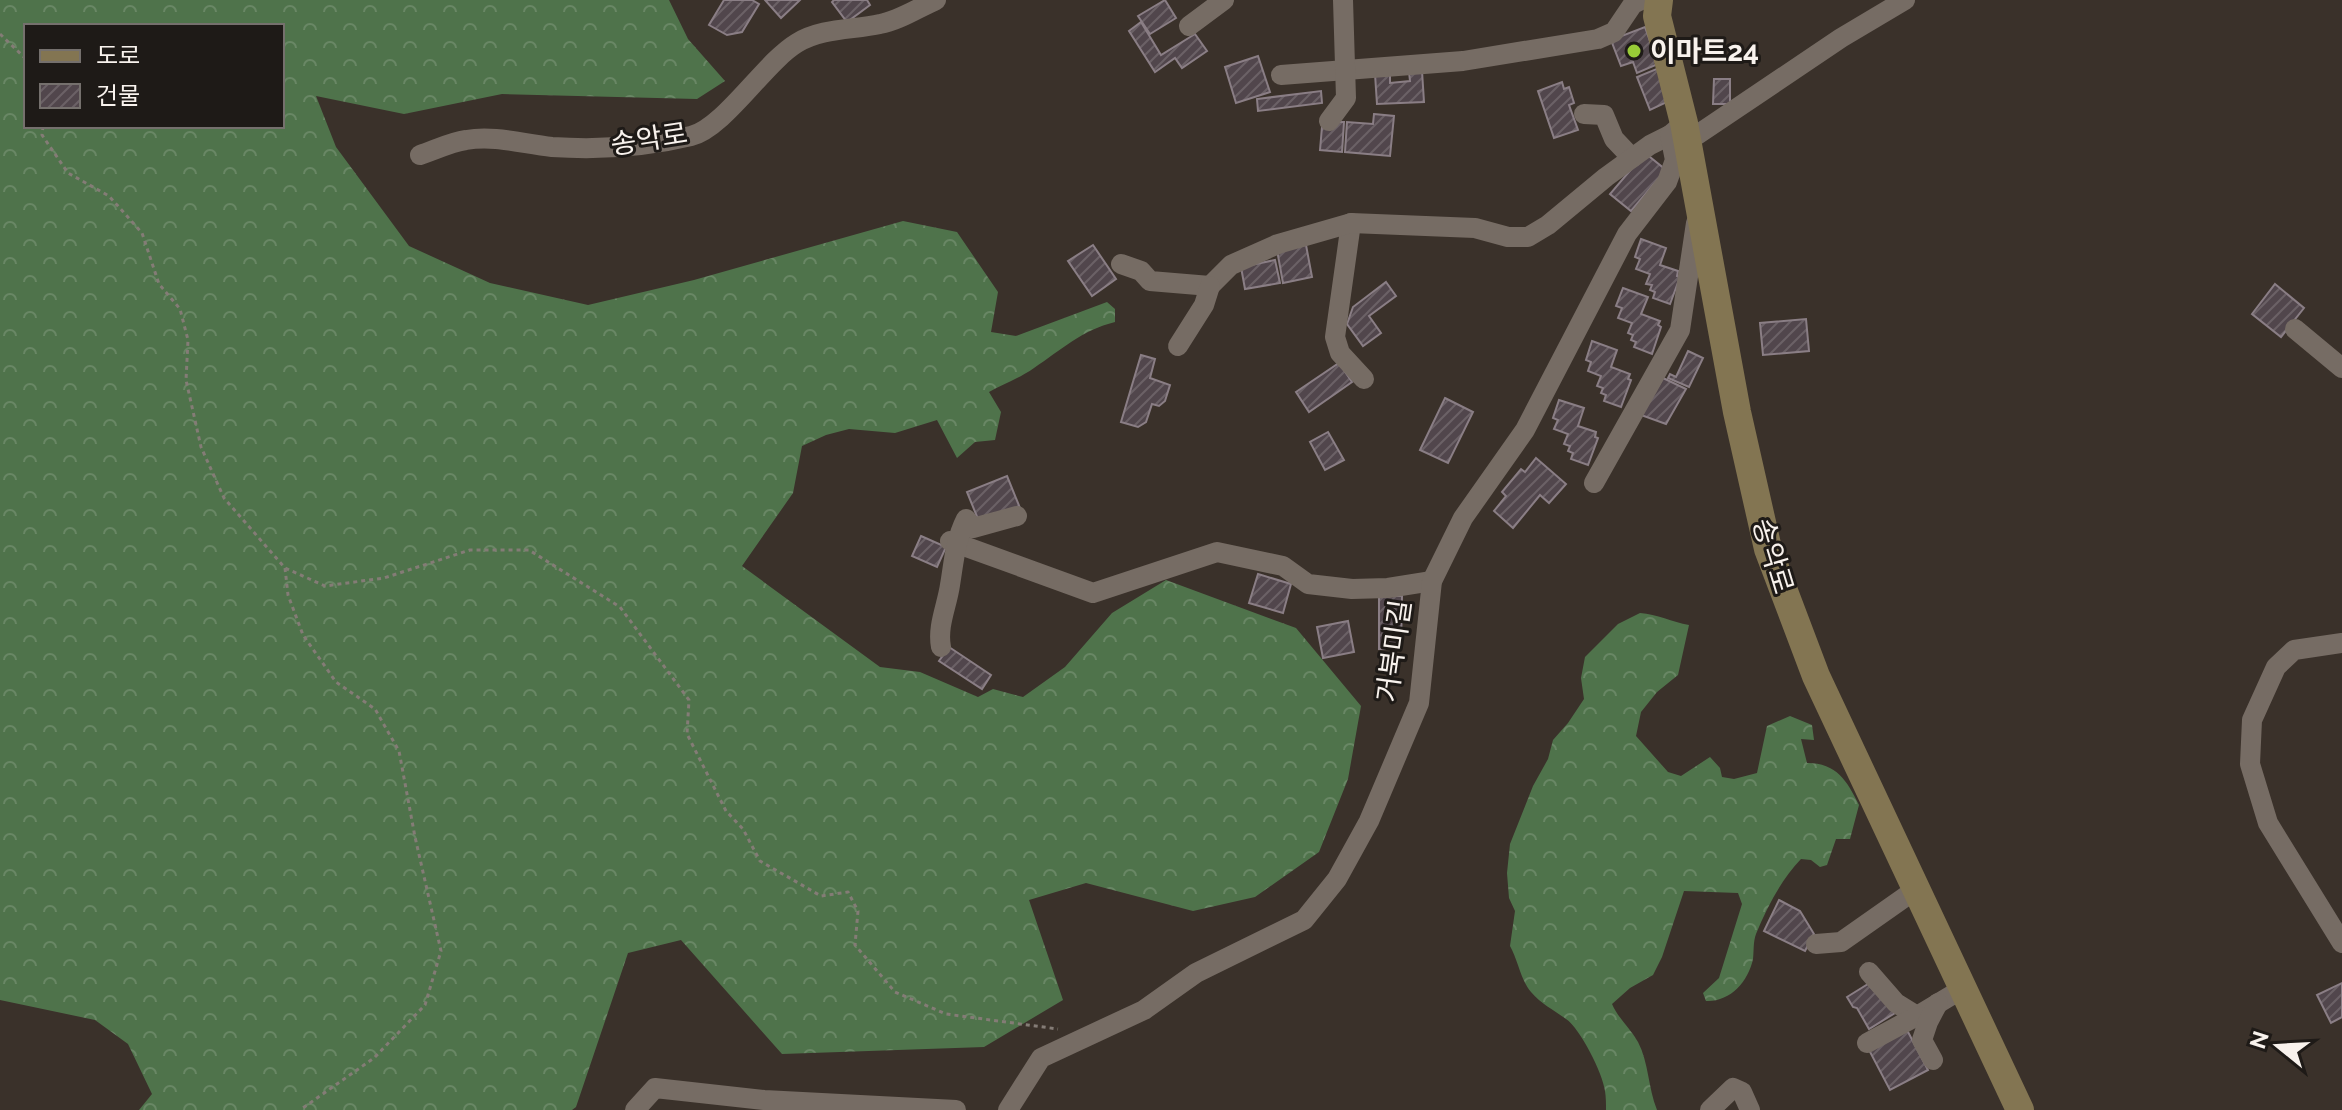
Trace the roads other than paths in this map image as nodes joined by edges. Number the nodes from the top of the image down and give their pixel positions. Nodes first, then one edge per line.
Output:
1 (936, 0) edge
2 (1224, 0) edge
3 (1343, 0) edge
4 (1641, 0) edge
5 (1659, 0) edge
6 (1673, 0) edge
7 (1905, 0) edge
8 (1189, 26) dead end
9 (1347, 69) junction
10 (1281, 75) dead end
11 (1584, 114) dead end
12 (1329, 121) dead end
13 (1683, 131) junction
14 (420, 155) dead end
15 (1632, 158) junction
16 (1700, 199) junction
17 (1351, 223) junction
18 (1121, 264) dead end
19 (1210, 286) junction
20 (2295, 329) dead end
21 (1178, 346) dead end
22 (2342, 368) edge
23 (1364, 379) dead end
24 (1594, 483) dead end
25 (1017, 516) dead end
26 (953, 542) junction
27 (1432, 581) junction
28 (2342, 643) edge
29 (941, 647) dead end
30 (1915, 890) junction
31 (2342, 943) edge
32 (1816, 944) dead end
33 (1869, 972) dead end
34 (1950, 996) junction
35 (1917, 1016) junction
36 (1867, 1043) dead end
37 (1933, 1060) dead end
38 (635, 1110) edge
39 (956, 1110) edge
40 (1008, 1110) edge
41 (1710, 1110) edge
42 (1750, 1110) edge
43 (2020, 1110) edge
44 (2028, 1110) edge

1 - 14 street, 송악로
2 - 8 street
3 - 9 street
4 - 9 street
5 - 13 main road, 송악로
6 - 13 main road
7 - 13 street
9 - 10 street
9 - 12 street
11 - 15 street
13 - 15 street
13 - 16 main road, 송악로
13 - 27 street, 거북미길
13 - 44 main road
15 - 17 street
16 - 24 street, 송악로
16 - 30 main road, 송악로
17 - 19 street
17 - 23 street
18 - 19 street
19 - 21 street
20 - 22 street
25 - 26 street
26 - 27 street
26 - 29 street
27 - 40 street, 거북미길
28 - 31 street
30 - 32 street
30 - 34 main road, 송악로
33 - 35 street
34 - 35 street
34 - 37 street
34 - 43 main road, 송악로
35 - 36 street
38 - 39 street
41 - 42 street

